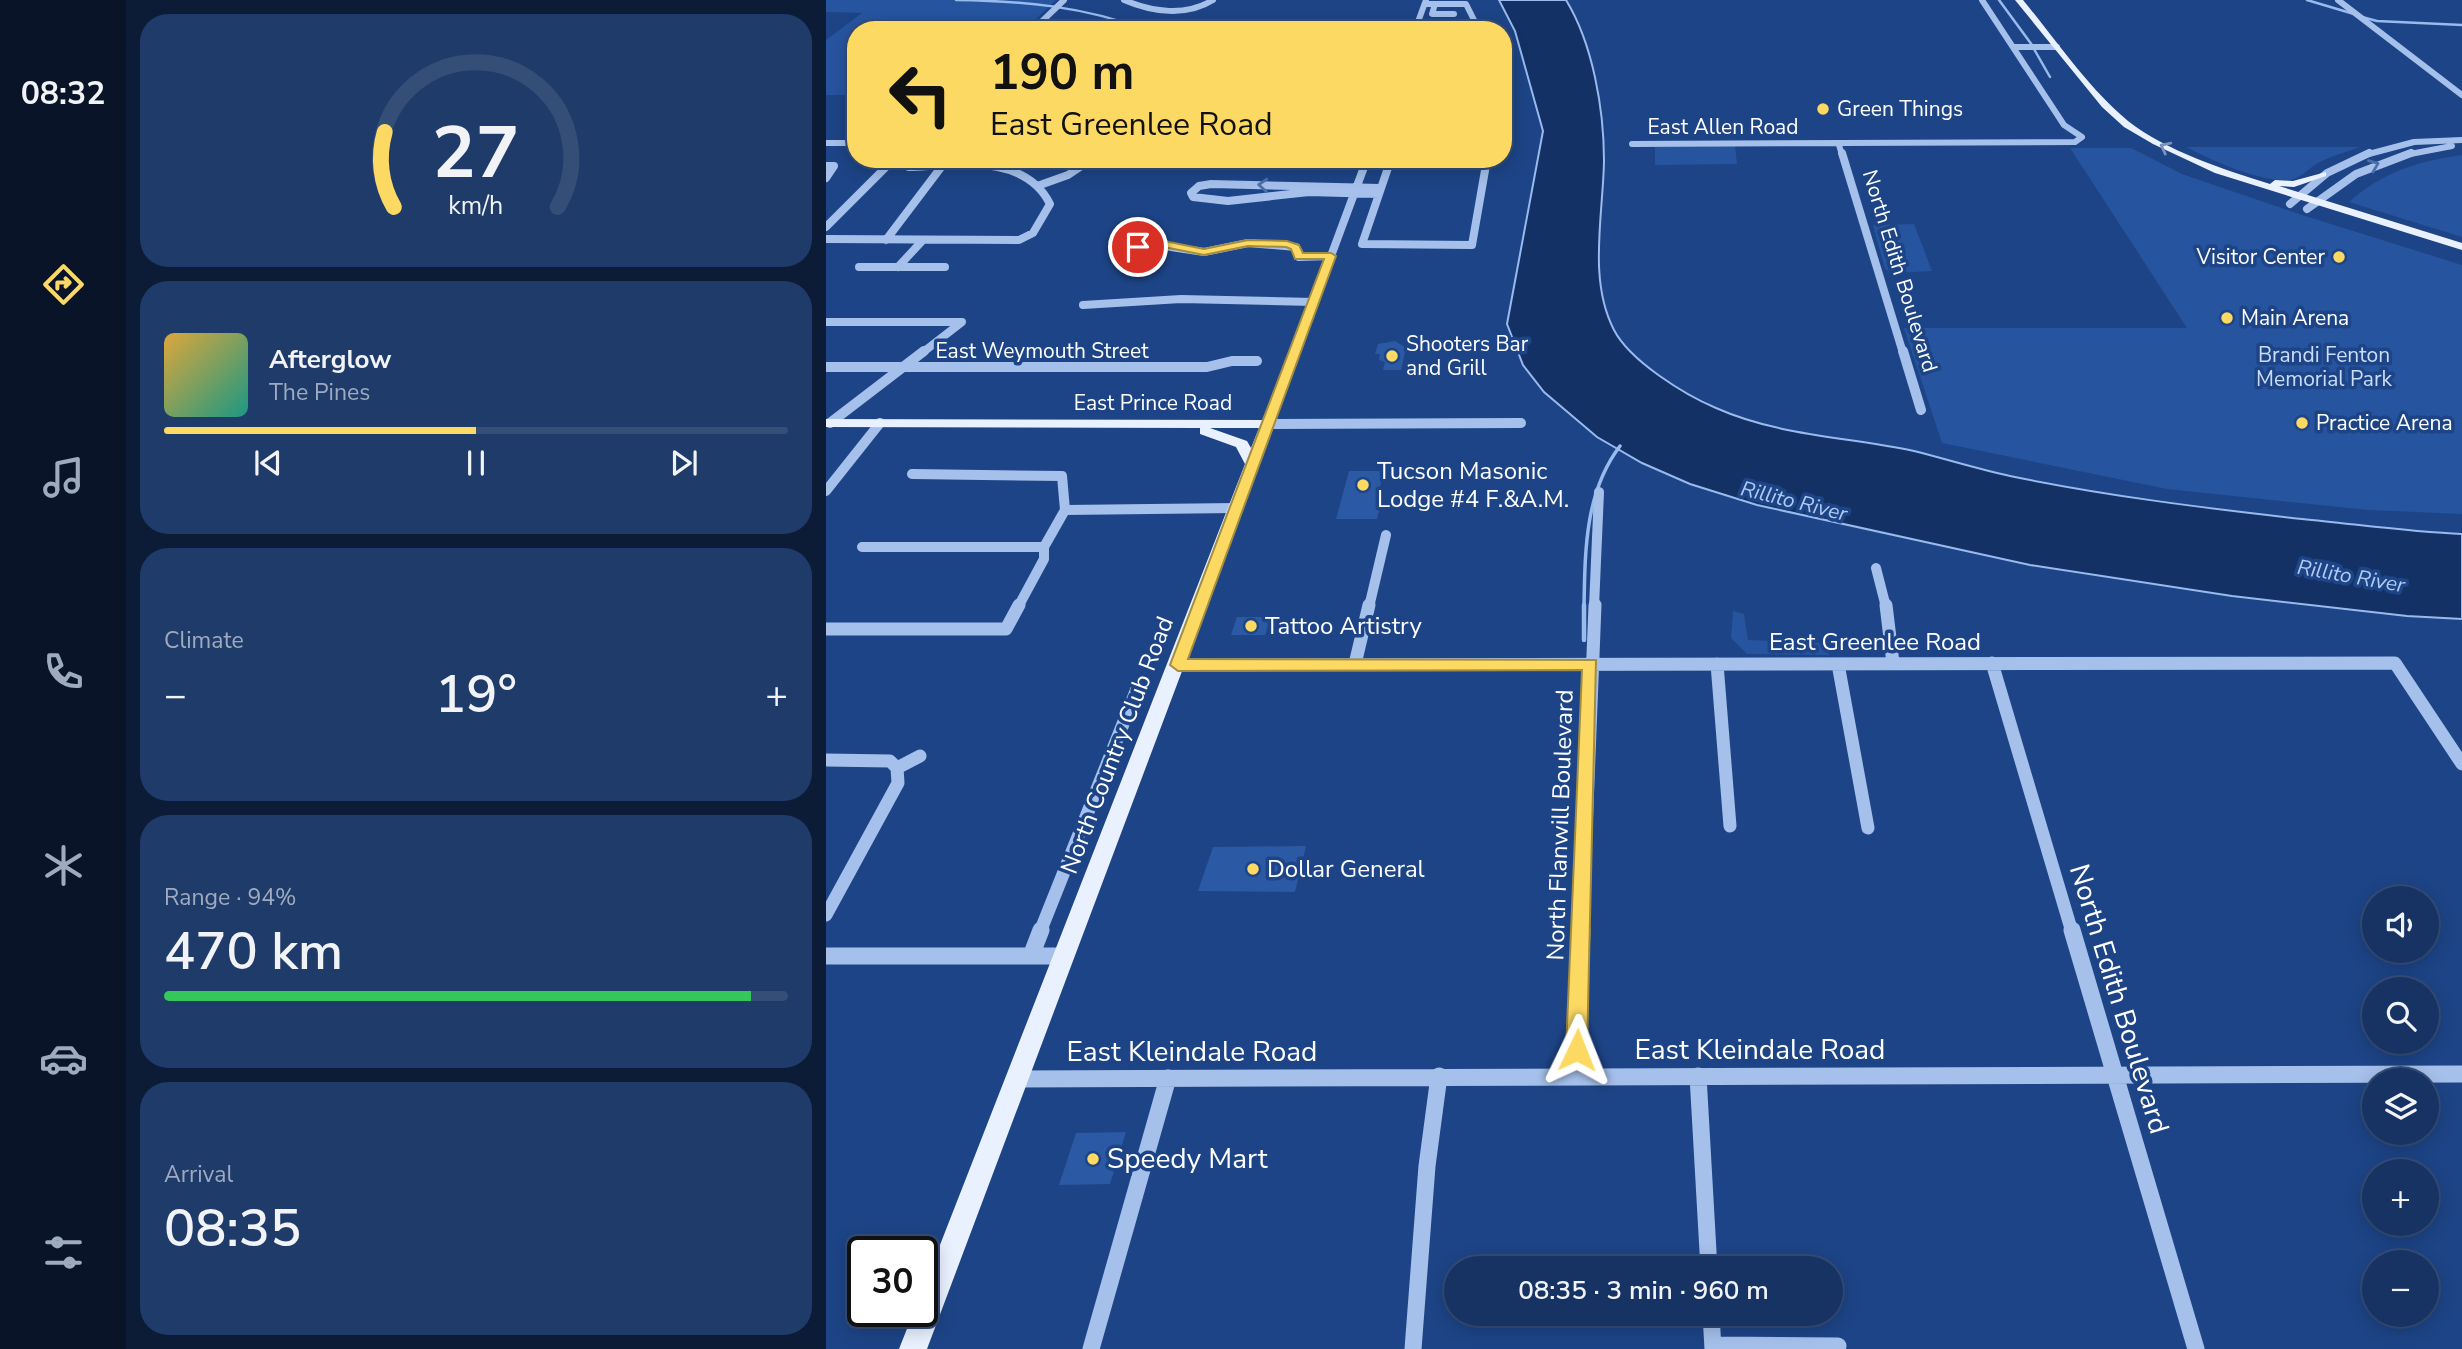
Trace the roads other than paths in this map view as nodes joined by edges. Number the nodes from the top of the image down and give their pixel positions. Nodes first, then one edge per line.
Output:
1 (1064, 0) edge
2 (1124, 0) edge
3 (1213, 0) edge
4 (1982, 0) edge
5 (2019, 0) edge
6 (2029, 0) edge
7 (2339, 0) edge
8 (1426, 2) edge
9 (1435, 4) junction
10 (1454, 14) dead end
11 (1042, 21) edge
12 (1419, 21) edge
13 (1474, 21) edge
14 (2044, 27) junction
15 (2013, 47) junction
16 (2057, 47) junction
17 (2068, 62) junction
18 (2462, 95) edge
19 (2088, 103) dead end
20 (2113, 128) dead end
21 (826, 143) edge
22 (847, 143) edge
23 (2462, 143) edge
24 (1632, 144) dead end
25 (1839, 145) junction
26 (830, 166) edge
27 (885, 168) edge
28 (940, 168) edge
29 (1008, 168) edge
30 (1078, 168) edge
31 (1364, 168) edge
32 (1388, 168) edge
33 (1485, 168) edge
34 (2322, 174) junction
35 (826, 178) edge
36 (2243, 179) junction
37 (1040, 186) junction
38 (1355, 191) junction
39 (1379, 191) junction
40 (2294, 200) junction
41 (2312, 206) junction
42 (826, 227) edge
43 (826, 239) edge
44 (886, 240) junction
45 (923, 240) junction
46 (1019, 240) joint
47 (2462, 247) edge
48 (1118, 251) dead end
49 (1331, 256) junction
50 (2462, 257) edge
51 (859, 267) dead end
52 (898, 267) junction
53 (945, 267) dead end
54 (1314, 302) junction
55 (1083, 305) dead end
56 (826, 322) edge
57 (1257, 361) dead end
58 (826, 367) edge
59 (901, 369) junction
60 (1921, 410) dead end
61 (828, 423) edge
62 (880, 423) junction
63 (1521, 423) dead end
64 (1174, 424) junction
65 (1268, 424) junction
66 (1253, 465) junction
67 (912, 474) dead end
68 (826, 491) edge
69 (1599, 492) dead end
70 (1236, 508) junction
71 (1065, 510) junction
72 (1386, 535) dead end
73 (862, 547) dead end
74 (1044, 547) junction
75 (1876, 568) dead end
76 (826, 629) edge
77 (1894, 663) junction
78 (1992, 663) junction
79 (1356, 664) junction
80 (1590, 664) junction
81 (1717, 664) junction
82 (1838, 664) junction
83 (1178, 665) junction
84 (1136, 689) dead end
85 (920, 756) dead end
86 (826, 760) edge
87 (2462, 764) edge
88 (897, 768) junction
89 (1730, 826) dead end
90 (1868, 828) dead end
91 (826, 915) edge
92 (826, 956) edge
93 (1031, 956) junction
94 (1062, 956) junction
95 (2462, 1074) edge
96 (1439, 1076) junction
97 (1576, 1076) junction
98 (1698, 1076) junction
99 (2115, 1077) junction
100 (1168, 1078) junction
101 (1015, 1079) junction
102 (1708, 1256) edge
103 (1712, 1326) edge
104 (1838, 1346) dead end
105 (1713, 1347) edge
106 (913, 1349) edge
107 (1091, 1349) edge
108 (1413, 1349) edge
109 (2196, 1349) edge

1 - 11 street
2 - 3 street
4 - 15 street
5 - 14 main road
6 - 14 main road
7 - 18 street
8 - 9 street
8 - 12 street
9 - 10 street
9 - 13 street
14 - 16 main road
15 - 16 street
15 - 25 street, East Allen Road
16 - 17 main road
17 - 19 main road
36 -> 17 main road
20 - 40 main road
21 - 22 street
23 - 34 street
41 -> 23 street
24 - 25 street, East Allen Road
25 - 60 street, North Edith Boulevard
26 - 35 street
27 - 42 street
28 - 44 street
29 - 37 street
30 - 37 street
31 - 38 street, North Country Club Road
32 - 39 street
33 - 39 street
34 - 36 main road
34 - 40 street
36 - 40 main road
37 - 46 street
38 -> 38 street
38 - 39 street
38 - 49 street, North Country Club Road
40 - 41 main road
41 - 47 main road
41 - 50 main road
43 - 44 street
44 - 45 street
45 - 46 street
45 - 52 street
48 - 49 street
49 - 54 street, North Country Club Road
51 - 52 street
52 - 53 street
54 - 55 street
54 - 65 street, North Country Club Road
56 - 59 street
57 - 59 street, East Weymouth Street
58 - 59 street, East Weymouth Street
59 - 61 street
61 - 62 main road, East Prince Road
62 - 64 main road, East Prince Road
62 - 68 street
63 - 65 street, East Prince Road
64 - 65 main road, East Prince Road
64 - 66 main road
65 - 66 main road, North Country Club Road
66 - 70 main road, North Country Club Road
67 - 71 street
69 - 80 street, North Flanwill Boulevard
70 - 71 street
70 - 83 main road, North Country Club Road
71 - 74 street
72 - 79 street
73 - 74 street
74 - 76 street
75 - 77 street
77 - 78 street, East Greenlee Road
77 - 82 street, East Greenlee Road
78 - 87 street, East Greenlee Road
78 - 99 street, North Edith Boulevard
79 - 80 street, East Greenlee Road
79 - 83 street, East Greenlee Road
80 - 81 street, East Greenlee Road
80 - 97 street, North Flanwill Boulevard
81 - 82 street, East Greenlee Road
81 - 89 street
82 - 90 street
83 - 94 main road, North Country Club Road
84 - 93 street, North Country Club Road
85 - 88 street
86 - 88 street
88 - 91 street
92 - 93 street
93 - 94 street
94 - 101 main road, North Country Club Road
95 - 99 street, East Kleindale Road
96 - 97 street, East Kleindale Road
96 - 100 street, East Kleindale Road
96 - 108 street
97 - 98 street, East Kleindale Road
98 - 99 street, East Kleindale Road
98 - 102 street
99 - 109 street, North Edith Boulevard
100 - 101 street, East Kleindale Road
100 - 107 street
101 - 106 main road, North Country Club Road
103 - 105 street
104 - 105 street

